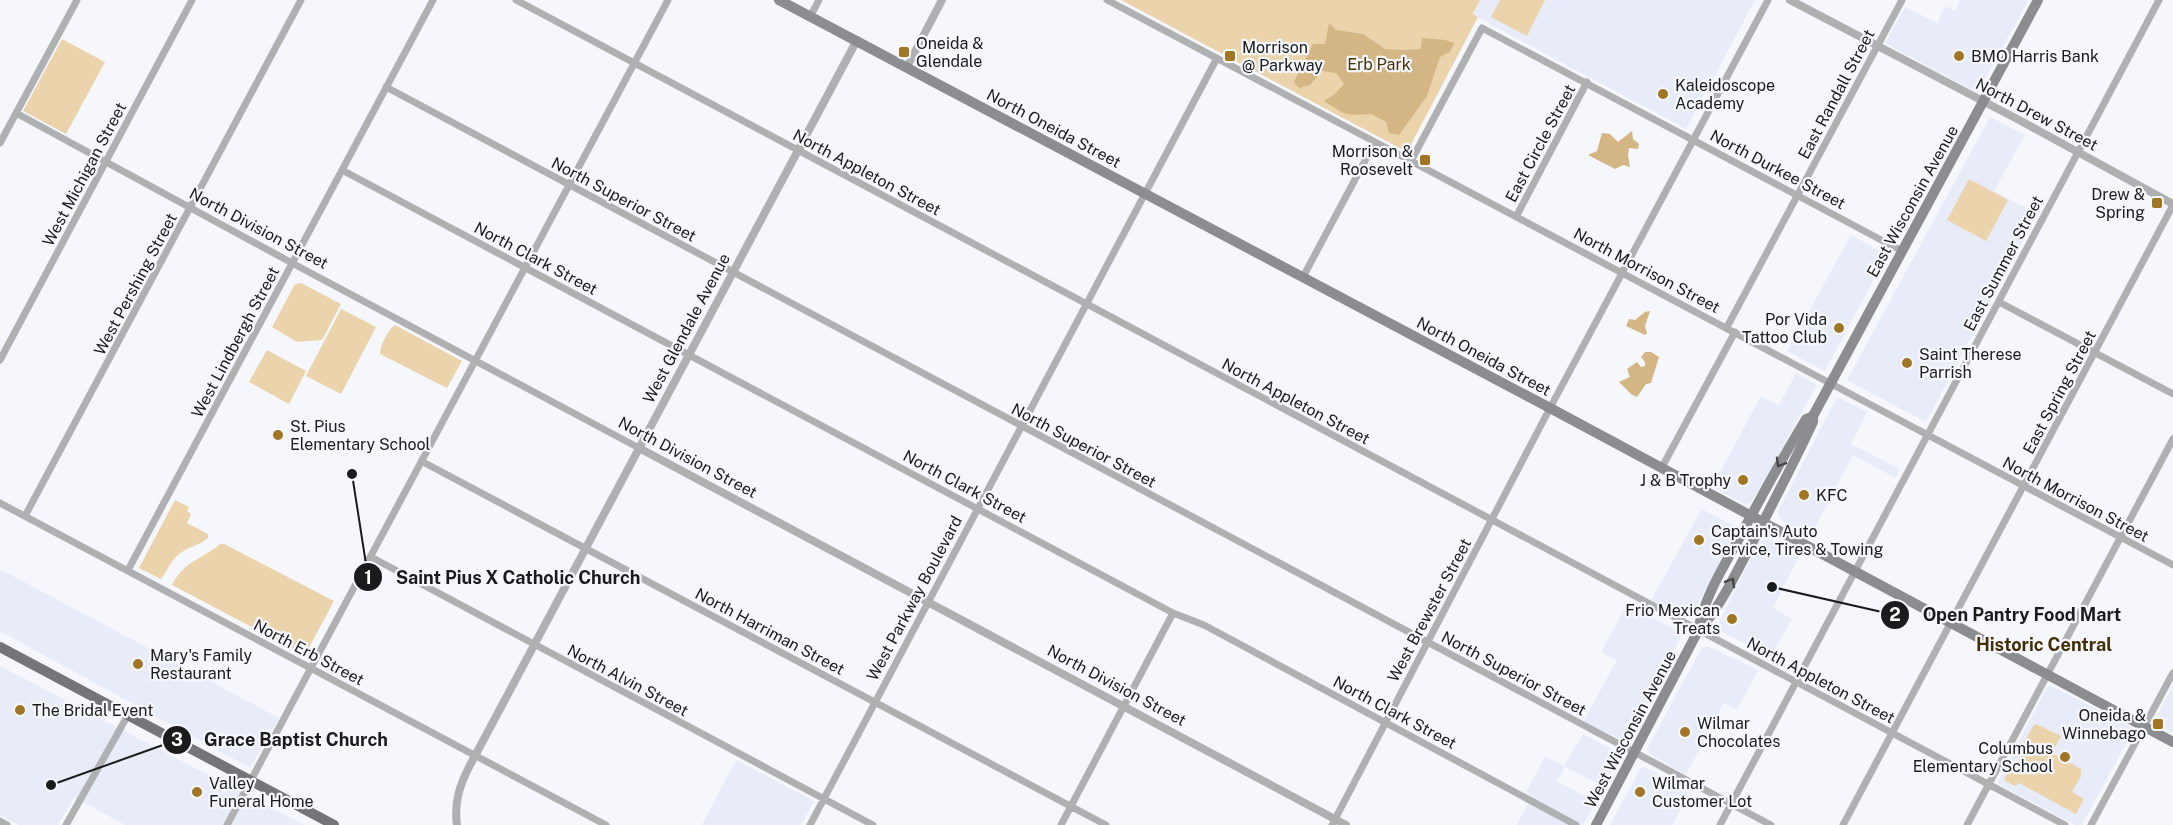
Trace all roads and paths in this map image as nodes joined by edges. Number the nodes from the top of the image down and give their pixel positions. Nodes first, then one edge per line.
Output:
1 (77, 0) edge
2 (192, 0) edge
3 (301, 0) edge
4 (433, 0) edge
5 (516, 0) edge
6 (668, 0) edge
7 (779, 0) edge
8 (819, 0) edge
9 (942, 0) edge
10 (1107, 0) edge
11 (1768, 0) edge
12 (1790, 0) edge
13 (1902, 0) edge
14 (2038, 0) edge
15 (2159, 0) edge
16 (810, 17) junction
17 (857, 40) junction
18 (1877, 46) junction
19 (1217, 58) junction
20 (634, 64) junction
21 (907, 67) junction
22 (1587, 82) junction
23 (386, 87) junction
24 (1983, 102) junction
25 (16, 113) junction
26 (1693, 140) junction
27 (1375, 142) junction
28 (0, 143) edge
29 (799, 151) junction
30 (2077, 153) junction
31 (1411, 160) junction
32 (106, 162) junction
33 (342, 170) junction
34 (569, 185) junction
35 (1145, 193) junction
36 (1797, 196) junction
37 (2173, 205) edge
38 (190, 208) junction
39 (1516, 217) junction
40 (1902, 251) junction
41 (292, 263) junction
42 (526, 268) junction
43 (733, 273) junction
44 (1622, 273) junction
45 (1303, 277) junction
46 (1998, 302) junction
47 (1086, 305) junction
48 (1727, 327) junction
49 (1735, 332) junction
50 (2095, 353) junction
51 (690, 355) junction
52 (0, 360) edge
53 (476, 362) junction
54 (1830, 383) junction
55 (2173, 394) edge
56 (1550, 408) junction
57 (1813, 416) junction
58 (1020, 426) junction
59 (1927, 435) junction
60 (2173, 439) edge
61 (639, 448) junction
62 (423, 462) junction
63 (1661, 469) junction
64 (2024, 486) junction
65 (0, 503) edge
66 (977, 508) junction
67 (25, 516) junction
68 (1750, 517) junction
69 (1492, 520) junction
70 (1762, 523) junction
71 (2120, 538) junction
72 (585, 549) junction
73 (371, 557) junction
74 (2173, 566) edge
75 (128, 570) junction
76 (1854, 570) junction
77 (928, 602) junction
78 (1173, 613) junction
79 (1950, 622) junction
80 (1698, 631) junction
81 (1427, 642) junction
82 (534, 645) junction
83 (0, 647) edge
84 (311, 669) junction
85 (2173, 673) edge
86 (2047, 674) junction
87 (1796, 682) junction
88 (875, 701) junction
89 (1124, 706) junction
90 (128, 715) junction
91 (1386, 722) junction
92 (2144, 726) junction
93 (1892, 733) junction
94 (2173, 742) edge
95 (1634, 753) junction
96 (476, 756) junction
97 (252, 782) junction
98 (1988, 785) junction
99 (824, 799) junction
100 (1731, 804) junction
101 (1071, 807) junction
102 (0, 821) edge
103 (1334, 822) edge
104 (7, 825) edge
105 (66, 825) edge
106 (227, 825) edge
107 (334, 825) edge
108 (457, 825) edge
109 (606, 825) edge
110 (810, 825) edge
111 (873, 825) edge
112 (1061, 825) edge
113 (1106, 825) edge
114 (1346, 825) edge
115 (1576, 825) edge
116 (1596, 825) edge
117 (1720, 825) edge
118 (1771, 825) edge
119 (1843, 825) edge
120 (1967, 825) edge
121 (2065, 825) edge
122 (2091, 825) edge

1 - 25 street
2 - 32 street, West Michigan Street
3 - 38 street, West Pershing Street
4 - 23 street, West Lindbergh Street
5 - 20 street, North Appleton Street
6 - 20 street
7 - 16 main road, North Oneida Street
8 - 16 street
9 - 21 street
10 - 19 street, North Morrison Street
11 - 26 street, West Brewster Street
12 - 18 street, North Drew Street
13 - 18 street, East Randall Street
14 - 24 main road, East Wisconsin Avenue
15 - 30 street, East Summer Street
16 - 17 main road, North Oneida Street
17 - 21 main road, North Oneida Street
17 - 29 street, West Glendale Avenue
18 - 24 street, North Drew Street
18 - 36 street, East Randall Street
19 - 27 street, North Morrison Street
19 - 35 street, West Parkway Boulevard
20 - 29 street, North Appleton Street
20 - 34 street
21 - 35 main road, North Oneida Street
22 - 26 street, North Durkee Street
22 - 31 street, North Durkee Street
22 - 39 street, East Circle Street
23 - 33 street, West Lindbergh Street
23 - 34 street, North Superior Street
24 - 30 street, North Drew Street
24 - 40 main road, East Wisconsin Avenue
25 - 28 street
25 - 32 street, North Division Street
26 - 36 street, North Durkee Street
26 - 44 street, West Brewster Street
27 - 31 street, North Morrison Street
27 - 45 street
29 - 43 street, West Glendale Avenue
29 - 47 street, North Appleton Street
30 - 37 street, North Drew Street
30 - 46 street, East Summer Street
31 - 39 street, North Morrison Street
32 - 38 street, North Division Street
32 - 52 street, West Michigan Street
33 - 41 street, West Lindbergh Street
33 - 42 street, North Clark Street
34 - 42 street
34 - 43 street, North Superior Street
35 - 45 main road, North Oneida Street
35 - 47 street, West Parkway Boulevard
36 - 40 street, North Durkee Street
36 - 48 street, East Randall Street
37 - 50 street, East Spring Street
38 - 41 street, North Division Street
38 - 67 street, West Pershing Street
39 - 44 street, North Morrison Street
40 - 54 main road, East Wisconsin Avenue
41 - 53 street, North Division Street
41 - 75 street, West Lindbergh Street
42 - 51 street, North Clark Street
42 - 53 street
43 - 51 street, West Glendale Avenue
43 - 58 street, North Superior Street
44 - 48 street, North Morrison Street
44 - 56 street, West Brewster Street
45 - 56 main road, North Oneida Street
46 - 50 street
46 - 59 street, East Summer Street
47 - 58 street, West Parkway Boulevard
47 - 69 street, North Appleton Street
48 - 49 street, North Morrison Street
49 - 54 street, North Morrison Street
49 - 63 street
50 - 55 street
50 - 64 street, East Spring Street
51 - 61 street, West Glendale Avenue
51 - 66 street, North Clark Street
53 - 61 street, North Division Street
53 - 62 street
54 - 57 main road, East Wisconsin Avenue
54 - 59 street, North Morrison Street
56 - 63 main road, North Oneida Street
56 - 69 street, West Brewster Street
57 -> 68 main road, East Wisconsin Avenue
57 - 70 main road, East Wisconsin Avenue
58 - 66 street, West Parkway Boulevard
58 - 81 street, North Superior Street
59 - 64 street, North Morrison Street
59 - 76 street, East Summer Street
60 - 71 street
61 - 72 street, West Glendale Avenue
61 - 77 street, North Division Street
62 - 72 street, North Harriman Street
62 - 73 street
63 - 68 main road, North Oneida Street
64 - 71 street, North Morrison Street
64 - 79 street, East Spring Street
65 - 67 street, North Erb Street
66 - 77 street, West Parkway Boulevard
66 - 78 street, North Clark Street
67 - 75 street, North Erb Street
68 - 70 main road, North Oneida Street
68 - 80 main road, East Wisconsin Avenue
69 - 80 street, North Appleton Street
69 - 81 street, West Brewster Street
70 - 76 main road, North Oneida Street
80 -> 70 main road, West Wisconsin Avenue
71 - 74 street, North Morrison Street
71 - 86 street
72 - 82 street, West Glendale Avenue
72 - 88 street, North Harriman Street
73 - 82 street, North Alvin Street
73 - 84 street
75 - 84 street, North Erb Street
76 - 79 main road, North Oneida Street
76 - 87 street, East Summer Street
77 - 88 street, West Parkway Boulevard
77 - 89 street, North Division Street
78 - 89 street
78 - 91 street, North Clark Street
79 - 86 main road, North Oneida Street
79 - 93 street, East Spring Street
80 - 87 street, North Appleton Street
80 - 95 main road, West Wisconsin Avenue
81 - 91 street, West Brewster Street
81 - 95 street, North Superior Street
82 - 96 street, West Glendale Avenue
82 - 99 street, North Alvin Street
83 - 90 main road
84 - 96 street, North Erb Street
84 - 97 street
85 - 92 street
86 - 92 main road, North Oneida Street
86 - 98 street
87 - 93 street, North Appleton Street
87 - 100 street, East Summer Street
88 - 99 street, West Parkway Boulevard
88 - 101 street, North Harriman Street
89 - 101 street
89 - 103 street, North Division Street
90 - 97 main road
90 - 105 street
91 - 103 street, West Brewster Street
91 - 115 street, North Clark Street
92 - 94 main road, North Oneida Street
92 - 122 street
93 - 98 street, North Appleton Street
93 - 119 street, East Spring Street
95 - 100 street, North Superior Street
95 - 116 main road, West Wisconsin Avenue
96 - 108 street, West Glendale Avenue
96 - 109 street, North Erb Street
97 - 106 street
97 - 107 main road
98 - 120 street
98 - 121 street, North Appleton Street
99 - 110 street, West Parkway Boulevard
99 - 111 street, North Alvin Street
100 - 117 street, East Summer Street
100 - 118 street, North Superior Street
101 - 112 street
101 - 113 street, North Harriman Street
102 - 104 street
103 - 114 street, North Division Street

